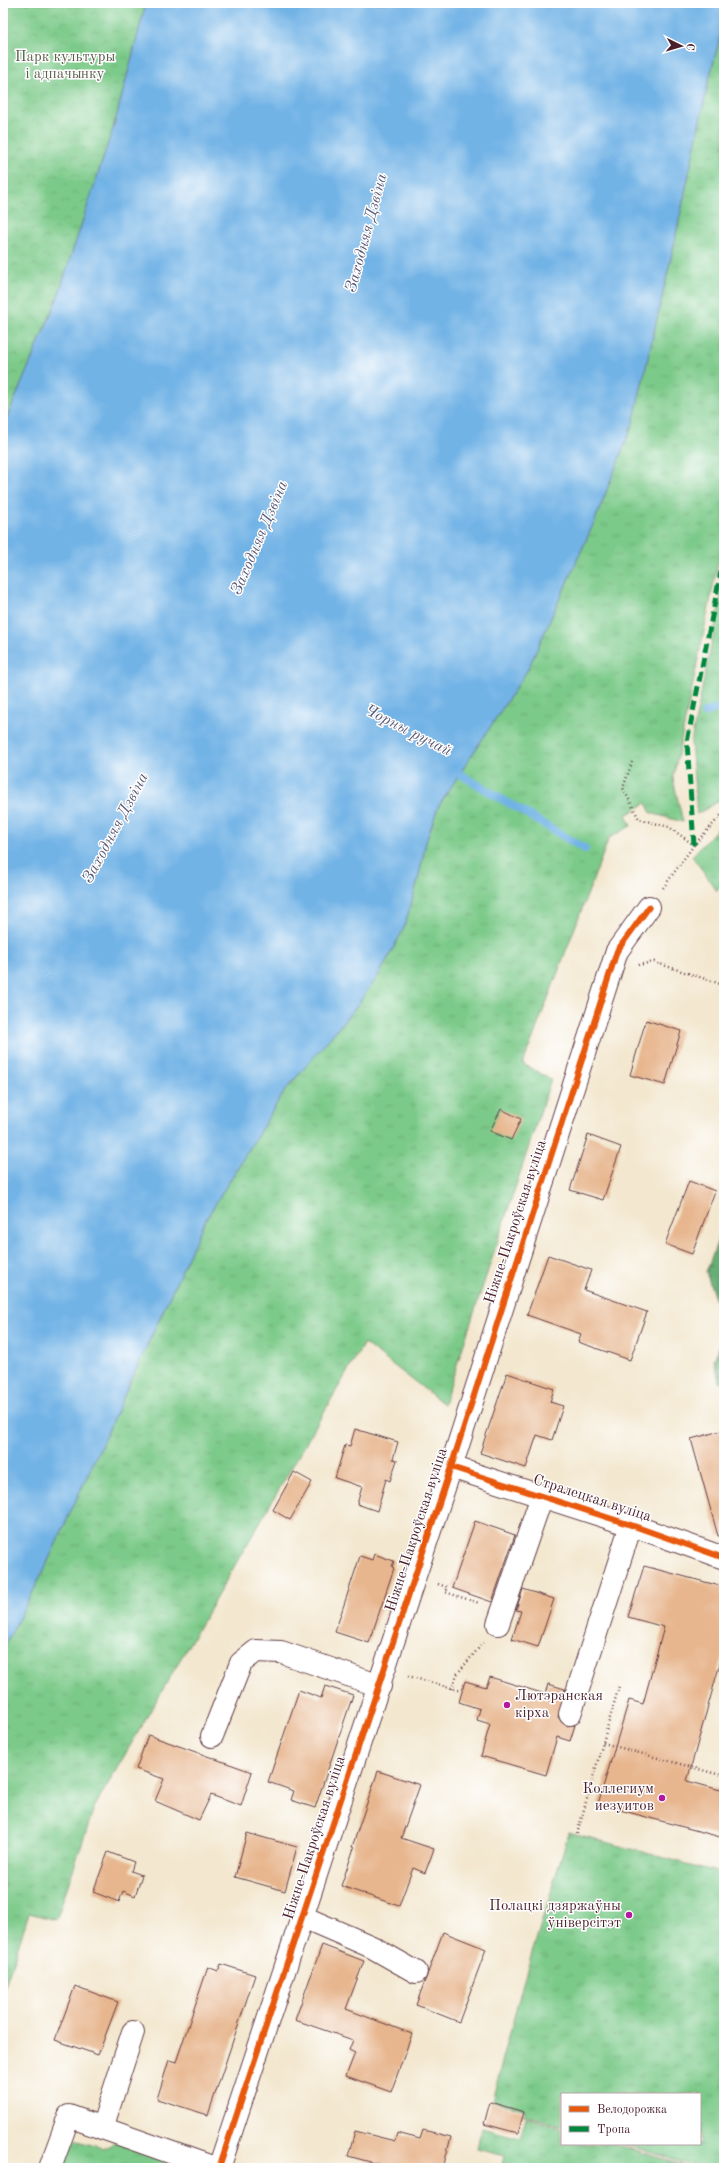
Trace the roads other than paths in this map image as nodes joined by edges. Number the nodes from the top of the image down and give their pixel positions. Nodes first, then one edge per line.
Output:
1 (649, 907) road end
2 (451, 1467) junction
3 (542, 1496) junction
4 (631, 1525) junction
5 (724, 1558) edge
6 (500, 1617) road end
7 (380, 1686) junction
8 (570, 1714) dead end
9 (212, 1736) dead end
10 (303, 1917) junction
11 (416, 1972) dead end
12 (134, 2032) dead end
13 (102, 2128) junction
14 (50, 2168) edge
15 (215, 2168) edge
16 (219, 2168) edge

1 - 2 street, Ніжне-Пакроўская вуліца
2 - 3 street, Стралецкая вуліца
2 - 7 street, Ніжне-Пакроўская вуліца
3 - 4 street, Стралецкая вуліца
3 - 6 street
4 - 5 street, Стралецкая вуліца
4 - 8 street
7 - 9 street
7 - 10 street, Ніжне-Пакроўская вуліца
10 - 11 street
10 - 16 street, Ніжне-Пакроўская вуліца
12 - 13 street
13 - 14 street
13 - 15 street

